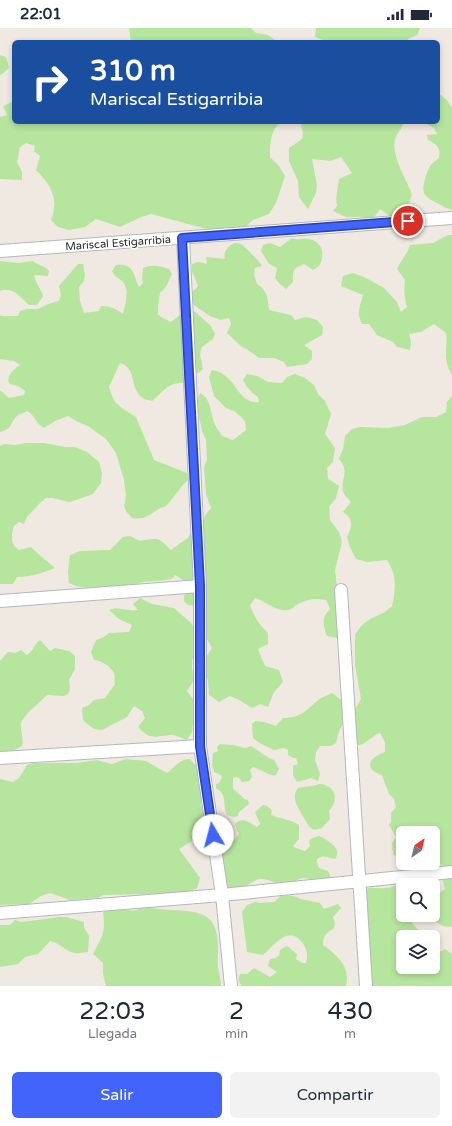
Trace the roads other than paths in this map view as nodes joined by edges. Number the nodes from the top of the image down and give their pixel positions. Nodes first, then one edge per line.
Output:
1 (452, 218) edge
2 (182, 238) junction
3 (0, 251) edge
4 (200, 586) junction
5 (341, 590) dead end
6 (0, 601) edge
7 (200, 746) junction
8 (0, 758) edge
9 (452, 872) edge
10 (360, 882) junction
11 (222, 895) junction
12 (0, 913) edge
13 (231, 986) edge
14 (366, 986) edge

1 - 2 street, Mariscal Estigarribia
2 - 3 street, Mariscal Estigarribia
2 - 4 street
4 - 6 street
4 - 7 street
5 - 10 street
7 - 8 street
7 - 11 street
9 - 10 street
10 - 11 street
10 - 14 street
11 - 12 street
11 - 13 street

